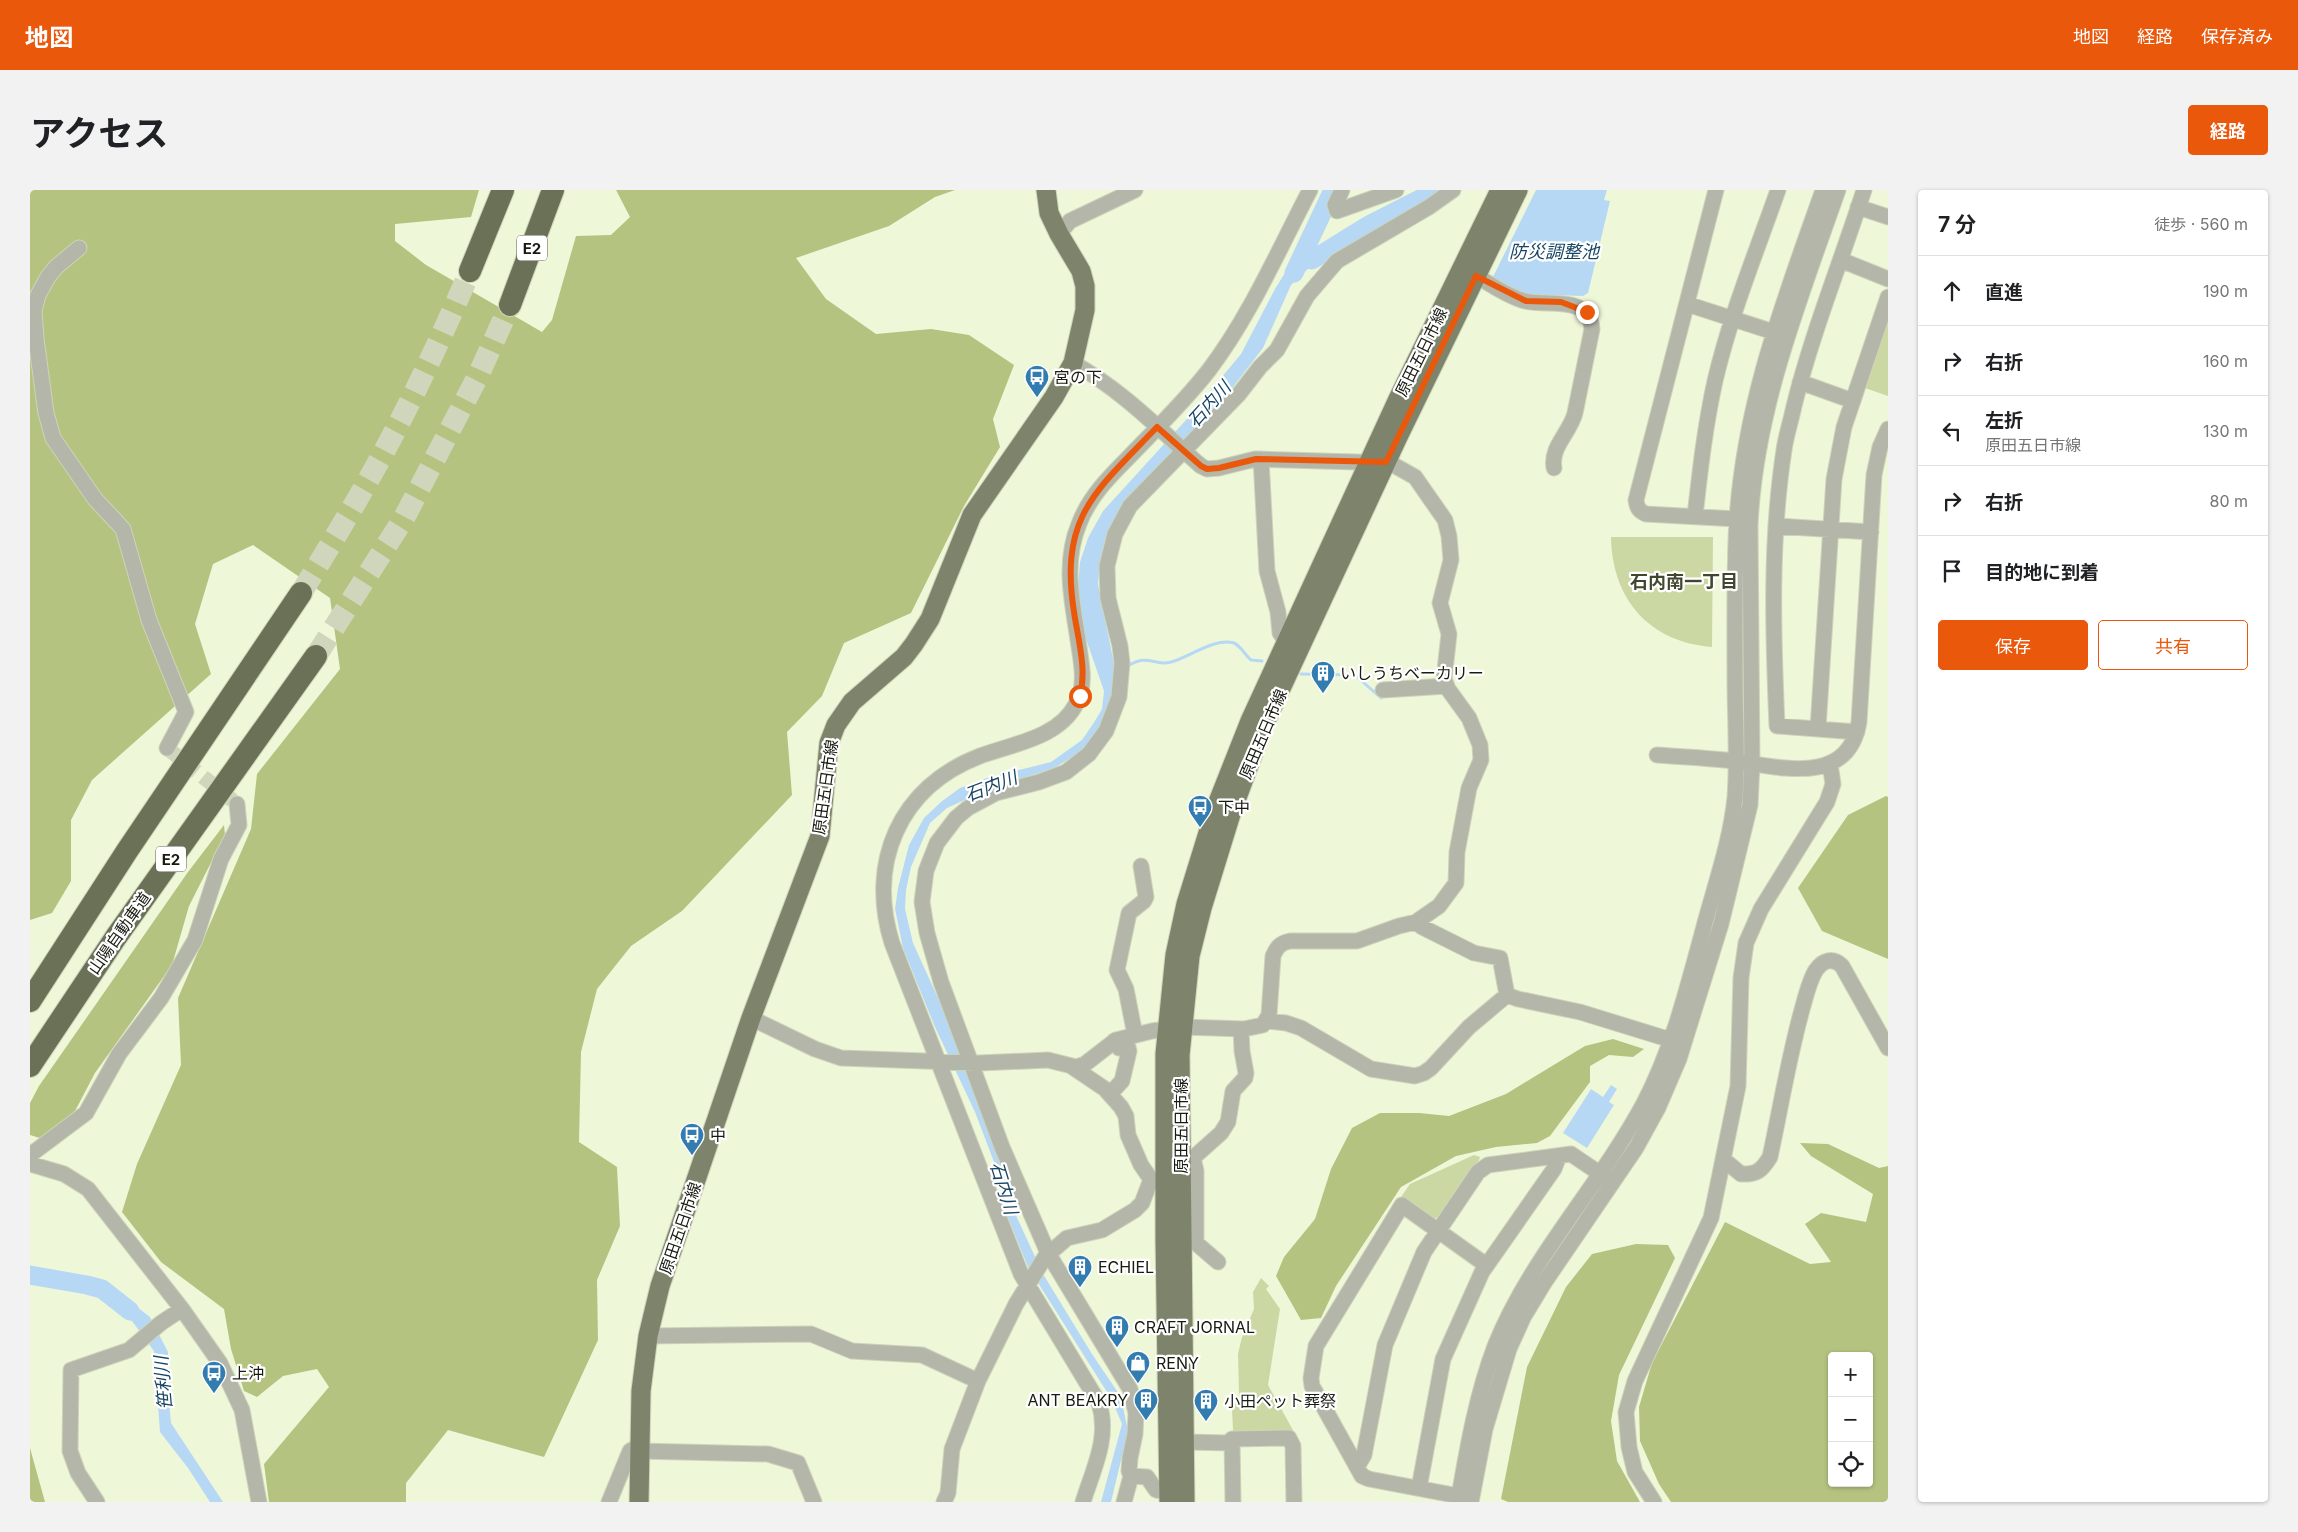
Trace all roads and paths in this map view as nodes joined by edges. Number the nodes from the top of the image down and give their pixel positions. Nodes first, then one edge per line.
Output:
1 (503, 190) edge
2 (553, 190) edge
3 (1046, 190) edge
4 (1135, 190) edge
5 (1310, 190) edge
6 (1342, 190) edge
7 (1396, 190) edge
8 (1453, 190) edge
9 (1500, 190) edge
10 (1518, 190) edge
11 (1716, 190) edge
12 (1778, 190) edge
13 (1824, 190) edge
14 (1838, 190) edge
15 (1864, 190) edge
16 (1858, 207) junction
17 (1888, 217) edge
18 (1059, 234) junction
19 (79, 248) dead end
20 (1841, 260) junction
21 (470, 270) tunnel mouth
22 (1476, 276) junction
23 (1888, 279) edge
24 (1888, 297) edge
25 (1687, 304) junction
26 (510, 306) tunnel mouth
27 (1734, 319) junction
28 (1773, 332) junction
29 (1788, 337) junction
30 (1073, 363) junction
31 (1800, 382) junction
32 (1853, 401) junction
33 (1158, 428) junction
34 (1888, 428) edge
35 (1181, 449) junction
36 (1261, 459) junction
37 (1378, 462) junction
38 (1554, 468) dead end
39 (1695, 516) junction
40 (1737, 519) junction
41 (1776, 526) junction
42 (1831, 529) junction
43 (1871, 532) junction
44 (301, 593) tunnel mouth
45 (1287, 643) junction
46 (316, 656) tunnel mouth
47 (1447, 686) junction
48 (1383, 690) dead end
49 (1818, 728) junction
50 (1857, 732) junction
51 (167, 748) dead end
52 (1657, 755) dead end
53 (1737, 761) junction
54 (1752, 764) junction
55 (1830, 764) junction
56 (237, 804) dead end
57 (1141, 866) dead end
58 (1416, 922) junction
59 (1508, 995) junction
60 (30, 1001) edge
61 (752, 1018) junction
62 (1267, 1021) junction
63 (1175, 1028) junction
64 (1241, 1029) junction
65 (1135, 1035) junction
66 (1671, 1040) junction
67 (1114, 1041) junction
68 (1888, 1048) edge
69 (938, 1062) junction
70 (969, 1063) junction
71 (30, 1066) edge
72 (1071, 1066) junction
73 (1110, 1094) junction
74 (30, 1155) edge
75 (1559, 1156) junction
76 (1187, 1158) junction
77 (1723, 1159) junction
78 (30, 1164) edge
79 (1600, 1173) junction
80 (1613, 1182) junction
81 (1438, 1231) junction
82 (1181, 1238) junction
83 (1047, 1254) junction
84 (1218, 1262) dead end
85 (1486, 1265) junction
86 (1028, 1284) junction
87 (182, 1309) junction
88 (648, 1336) junction
89 (978, 1381) junction
90 (1185, 1442) junction
91 (1232, 1443) junction
92 (639, 1449) junction
93 (1357, 1466) junction
94 (1131, 1476) junction
95 (1419, 1488) junction
96 (1169, 1497) edge
97 (1463, 1500) edge
98 (97, 1502) edge
99 (259, 1502) edge
100 (609, 1502) edge
101 (639, 1502) edge
102 (814, 1502) edge
103 (944, 1502) edge
104 (1083, 1502) edge
105 (1124, 1502) edge
106 (1185, 1502) edge
107 (1233, 1502) edge
108 (1294, 1502) edge
109 (1654, 1502) edge

1 - 21 highway
2 - 26 highway, E2
3 - 18 main road, 原田五日市線
4 - 18 street
5 - 33 street
6 - 7 street
8 - 35 street
9 - 37 main road, 原田五日市線
10 - 22 main road, 原田五日市線
11 - 25 street
12 - 27 street
13 - 28 street
14 - 29 street
15 - 16 street
16 - 17 street
16 - 20 street
18 - 30 main road, 原田五日市線
19 - 51 street
20 - 23 street
20 - 31 street
22 - 37 main road, 原田五日市線
22 - 38 street
24 - 32 street
25 - 27 street
25 - 39 street
27 - 28 street
27 - 39 street
28 - 29 street
28 - 40 street
29 - 54 street
30 - 33 street
30 - 61 main road, 原田五日市線
31 - 32 street
31 - 41 street
32 - 42 street
33 - 35 street
33 - 69 street
34 - 43 street
35 - 36 street
35 - 70 street
36 - 37 street
36 - 45 street
37 - 45 main road, 原田五日市線
37 - 47 street
37 - 63 main road, 原田五日市線
39 - 40 street
40 - 53 street
41 - 42 street
41 - 49 street
42 - 43 street
42 - 49 street
43 - 50 street
44 - 60 highway, E2
45 - 63 main road, 原田五日市線
46 - 71 highway, 山陽自動車道 / E2
47 - 48 street
47 - 58 street
49 - 50 street
50 - 55 street
52 - 53 street
53 - 54 street
53 - 66 street
54 - 55 street
54 - 80 street
55 - 77 street
56 - 74 street
57 - 65 street
58 - 59 street
58 - 62 street
59 - 62 street
59 - 66 street
61 - 69 street
61 - 88 main road, 原田五日市線
62 - 64 street
63 - 64 street
63 - 65 street
63 - 76 main road, 原田五日市線
63 - 82 main road, 原田五日市線
64 - 76 street
65 - 67 street
66 - 79 street
67 - 72 street
67 - 73 street
68 - 77 street
69 - 70 street
69 - 86 street
70 - 72 street
70 - 83 street
72 - 73 street
73 - 83 street
75 - 79 street
75 - 81 street
75 - 85 street
76 - 82 main road, 原田五日市線
76 - 82 street
77 - 109 street
78 - 87 street
79 - 80 street
79 - 97 street
80 - 97 street
81 - 85 street
81 - 93 street
81 - 93 street
82 - 84 street
82 - 90 main road, 原田五日市線
82 - 96 main road, 原田五日市線
83 - 86 street
83 - 94 street
85 - 95 street
86 - 89 street
86 - 104 street
87 - 98 street
87 - 99 street
88 - 89 street
88 - 92 main road, 原田五日市線
89 - 103 street
90 - 91 street
90 - 106 main road, 原田五日市線
91 - 107 street
91 - 108 street
92 - 100 street
92 - 101 main road, 原田五日市線
92 - 102 street
93 - 95 street
94 - 96 street
94 - 105 street
95 - 97 street

